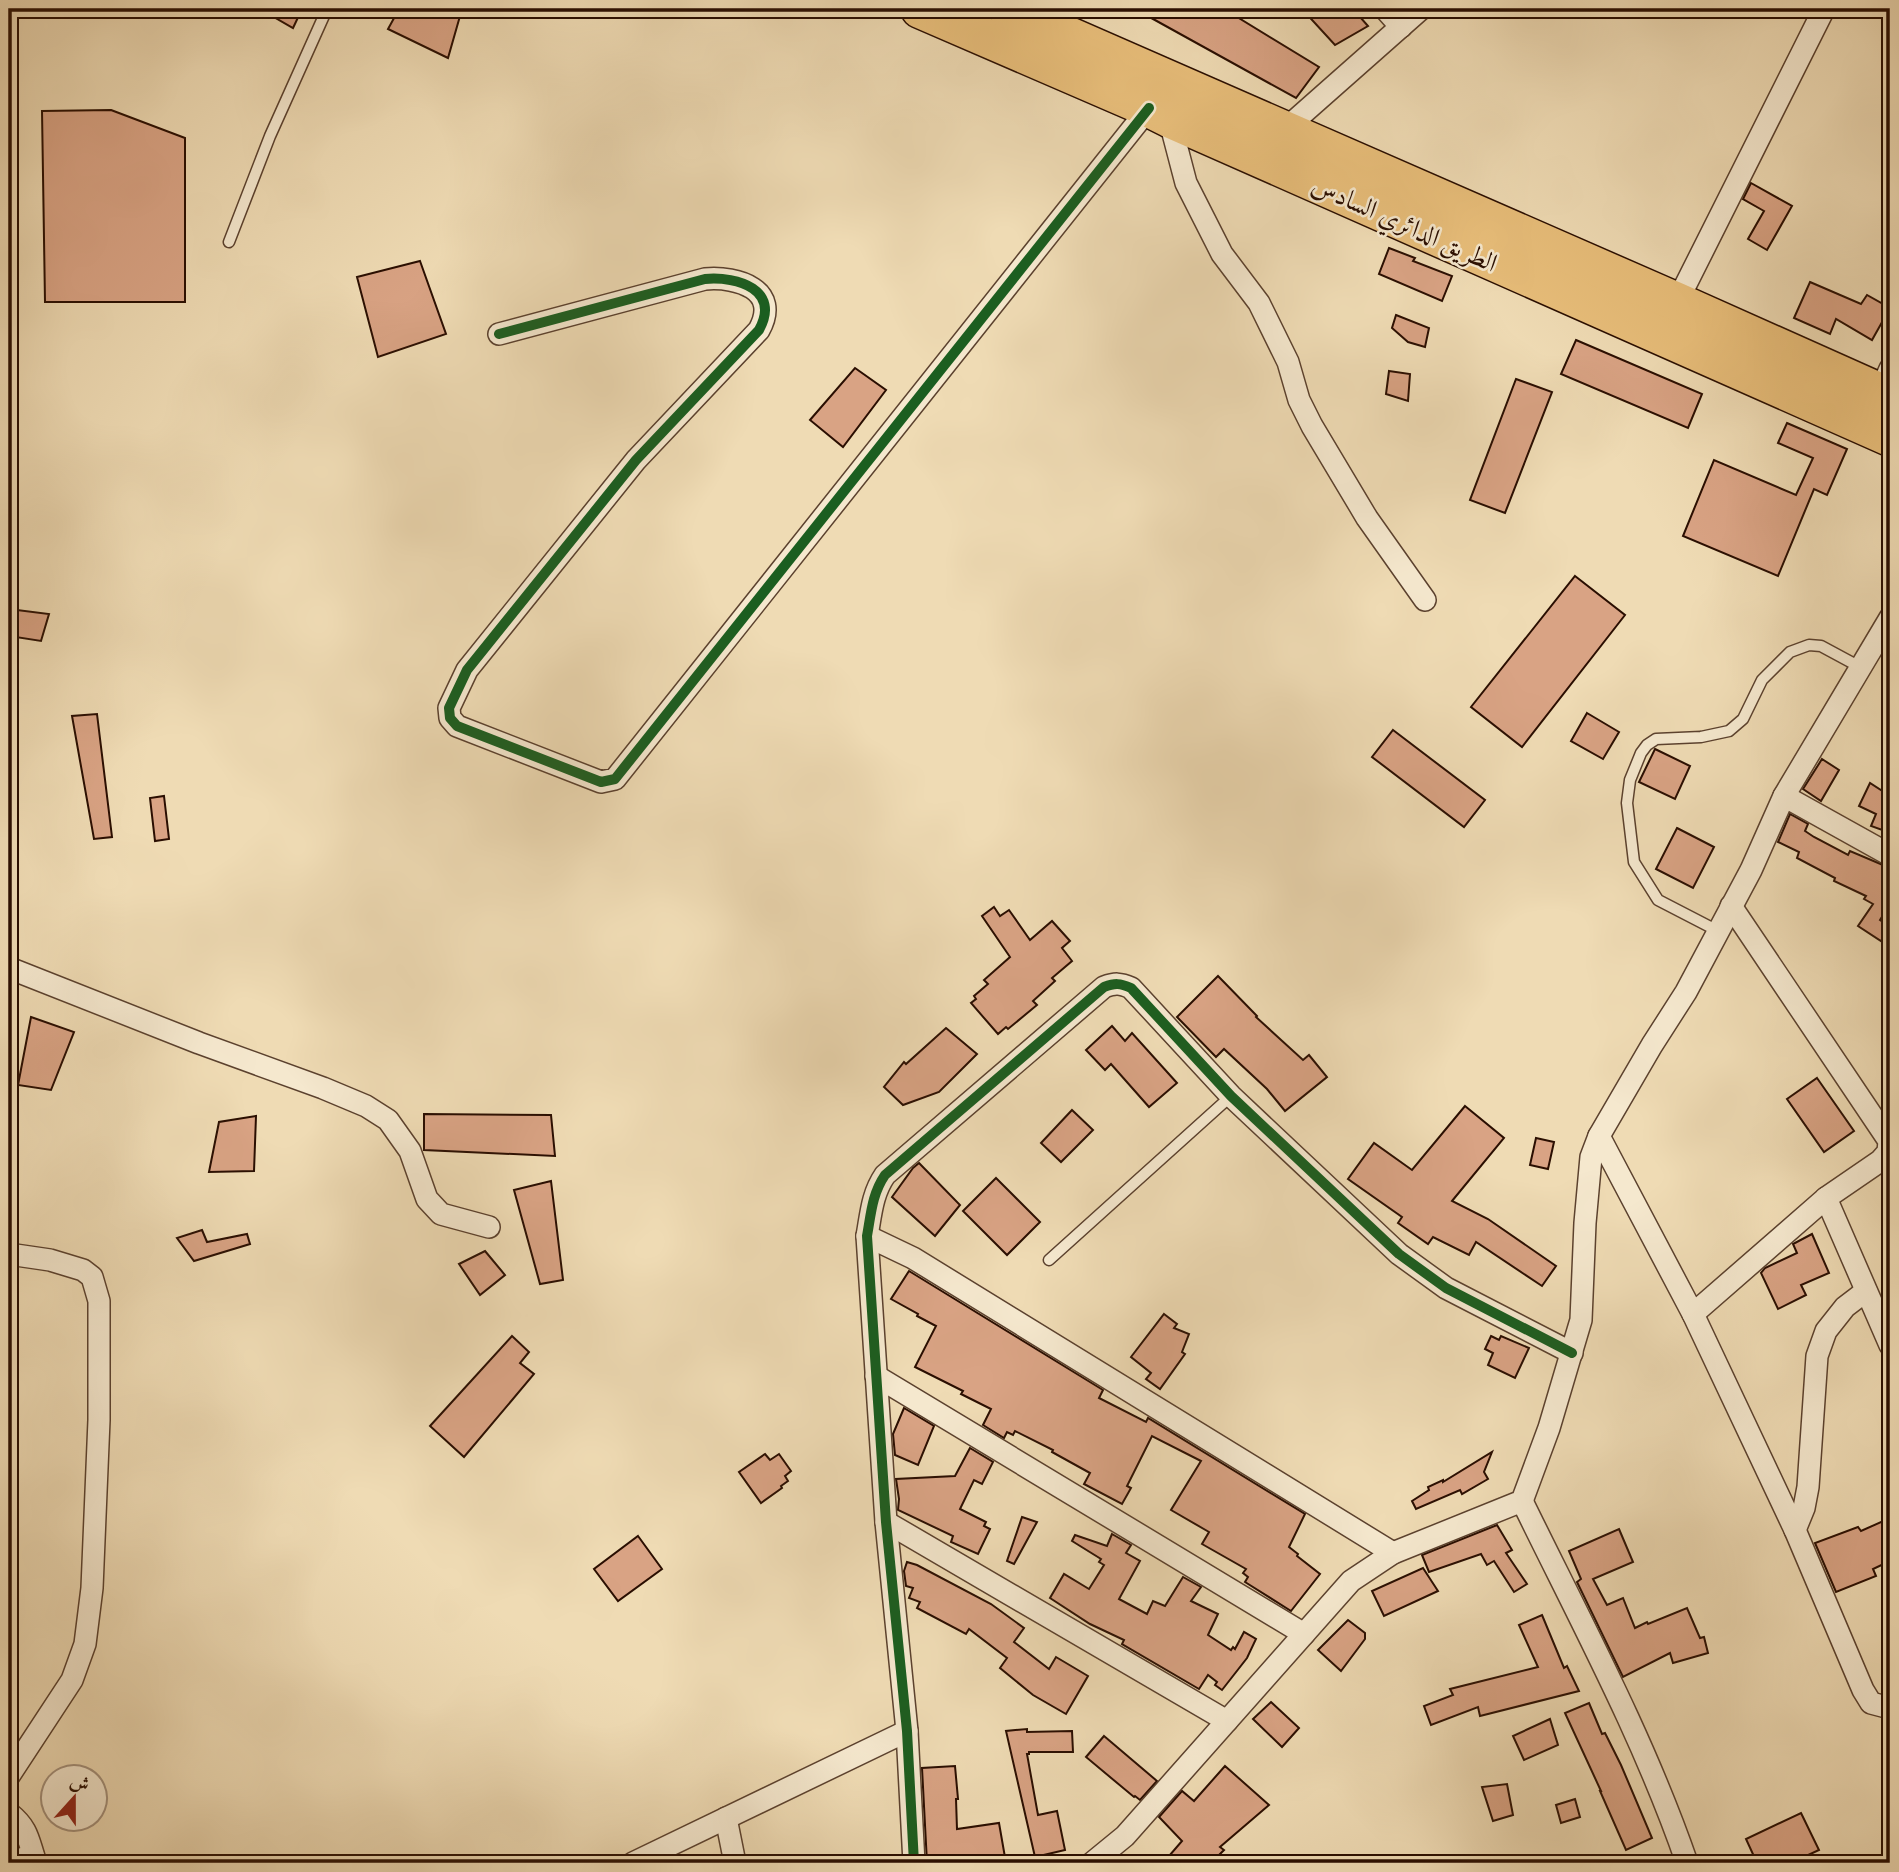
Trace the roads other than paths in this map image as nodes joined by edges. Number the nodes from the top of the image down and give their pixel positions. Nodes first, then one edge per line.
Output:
1 (327, 9) edge
2 (920, 9) edge
3 (1385, 9) edge
4 (1421, 9) edge
5 (1824, 9) edge
6 (1023, 12) edge
7 (1401, 27) junction
8 (1159, 113) junction
9 (1283, 131) junction
10 (229, 242) dead end
11 (1677, 302) junction
12 (499, 334) dead end
13 (1887, 386) edge
14 (1890, 437) edge
15 (1425, 600) dead end
16 (1890, 618) edge
17 (1860, 667) junction
18 (1784, 796) junction
19 (1890, 855) edge
20 (1731, 906) junction
21 (1718, 931) junction
22 (9, 968) edge
23 (1231, 1096) junction
24 (1599, 1136) junction
25 (1826, 1198) junction
26 (489, 1227) dead end
27 (867, 1236) junction
28 (9, 1254) edge
29 (1049, 1260) dead end
30 (1866, 1291) junction
31 (1693, 1314) junction
32 (1890, 1345) edge
33 (1572, 1353) junction
34 (876, 1376) junction
35 (1522, 1501) junction
36 (886, 1522) junction
37 (1795, 1530) junction
38 (1393, 1553) junction
39 (1304, 1634) junction
40 (1890, 1708) edge
41 (1227, 1721) junction
42 (907, 1731) junction
43 (9, 1776) edge
44 (9, 1814) edge
45 (726, 1818) junction
46 (35, 1859) edge
47 (9, 1863) edge
48 (633, 1863) edge
49 (734, 1863) edge
50 (914, 1863) edge
51 (1092, 1863) edge
52 (1687, 1863) edge

1 - 10 lane
2 - 8 highway, الطريق الدائري السادس
3 - 7 street
4 - 7 street
5 - 11 street
6 - 9 highway, الطريق الدائري السادس
7 - 9 street
8 - 12 street
8 - 14 highway, الطريق الدائري السادس
8 - 15 street
9 - 11 highway, الطريق الدائري السادس
11 - 13 highway, الطريق الدائري السادس
16 - 17 street
17 - 18 street
17 - 21 lane
18 - 19 street
18 - 20 street
20 - 21 street
20 - 25 street
21 - 24 street
22 - 26 street
23 - 27 street
23 - 29 lane
23 - 33 street
24 - 31 street
24 - 33 street
25 - 30 street
25 - 31 street
27 - 34 street
27 - 38 street
28 - 43 street
30 - 32 street
30 - 37 street
31 - 37 street
33 - 35 street
34 - 36 street
34 - 39 street
35 - 38 street
35 - 52 street
36 - 41 street
36 - 42 street
37 - 40 street
38 - 39 street
39 - 41 street
41 - 51 street
42 - 45 street
42 - 50 street
44 - 46 street
45 - 48 street
45 - 49 street
46 - 47 street

